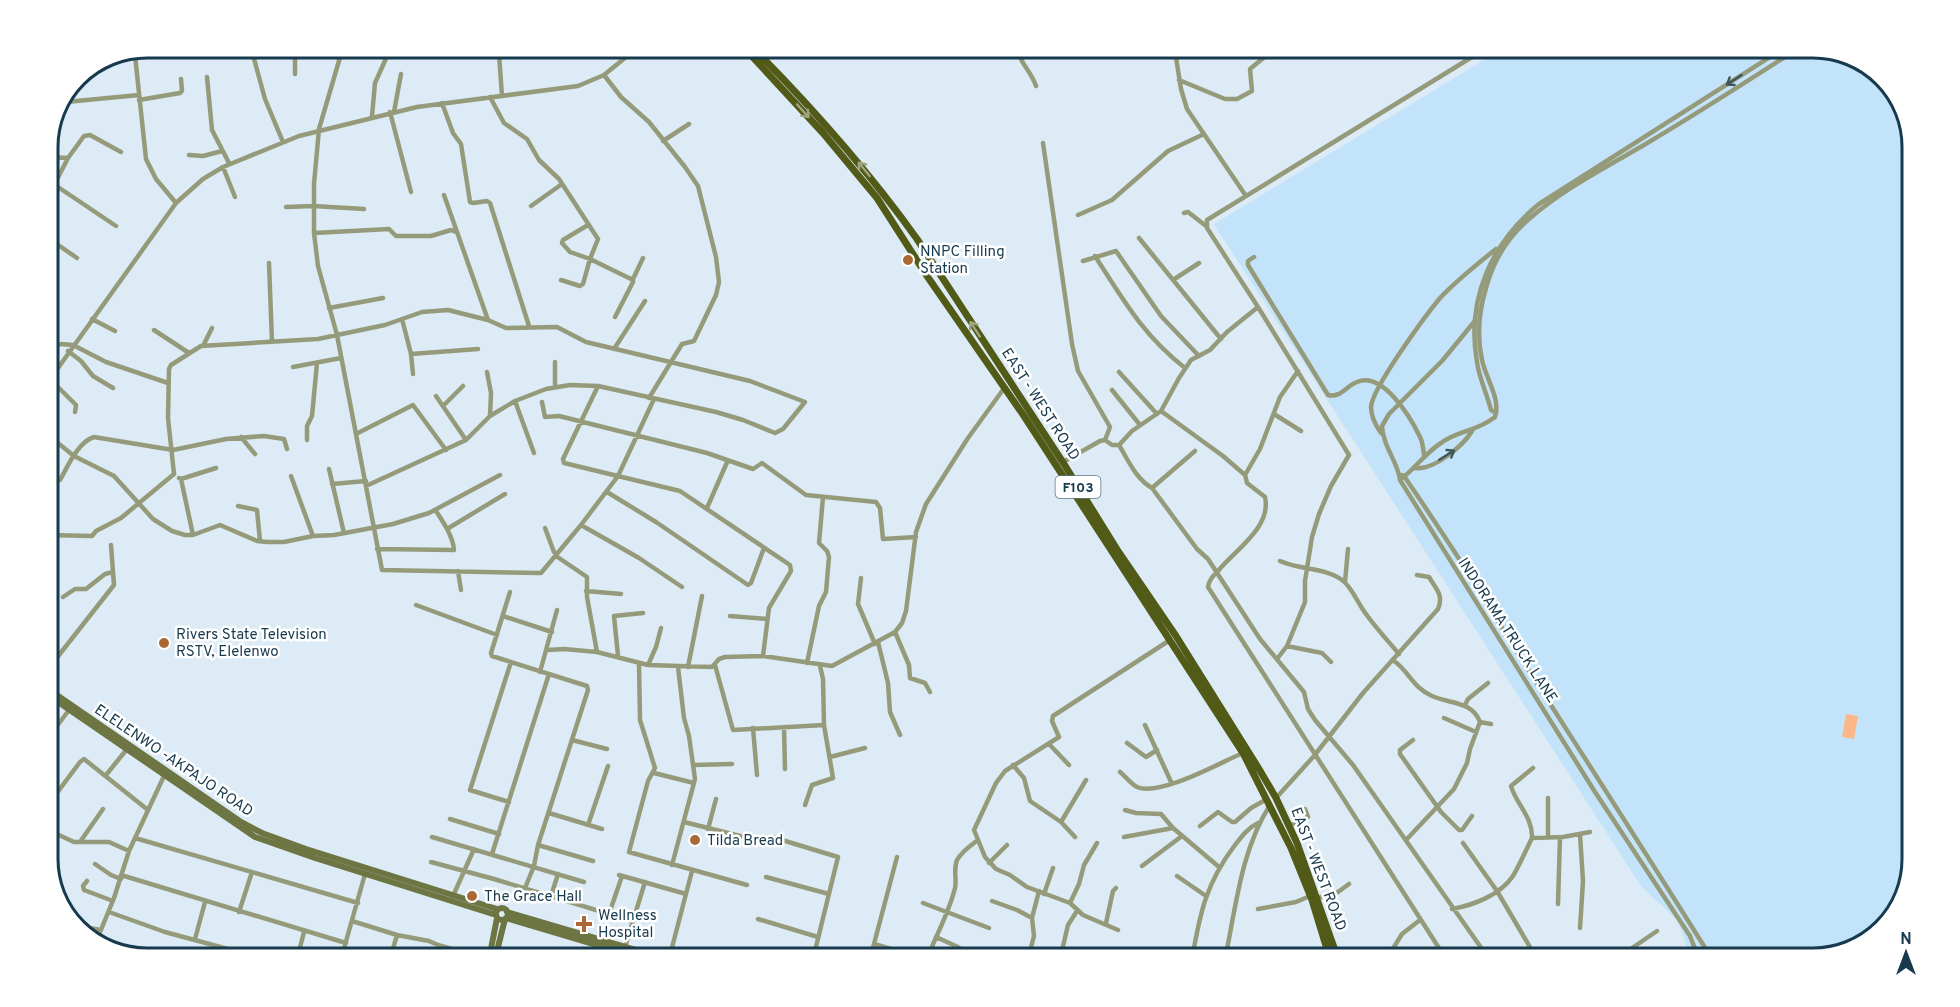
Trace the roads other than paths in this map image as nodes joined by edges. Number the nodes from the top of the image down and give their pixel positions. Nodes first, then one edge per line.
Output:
1 (253, 58) edge
2 (295, 58) edge
3 (340, 58) edge
4 (386, 58) edge
5 (499, 58) edge
6 (625, 58) edge
7 (754, 58) edge
8 (763, 58) edge
9 (1019, 58) edge
10 (1176, 58) edge
11 (1263, 58) edge
12 (1472, 58) edge
13 (1768, 58) edge
14 (1783, 58) edge
15 (137, 59) edge
16 (295, 74) dead end
17 (402, 74) dead end
18 (604, 75) junction
19 (207, 77) dead end
20 (181, 79) dead end
21 (1179, 80) junction
22 (1036, 86) dead end
23 (502, 96) junction
24 (490, 97) junction
25 (139, 98) junction
26 (72, 102) edge
27 (442, 103) junction
28 (392, 112) junction
29 (372, 117) junction
30 (689, 124) dead end
31 (319, 129) junction
32 (1204, 134) junction
33 (663, 141) junction
34 (283, 142) junction
35 (1043, 143) dead end
36 (222, 151) junction
37 (121, 152) dead end
38 (189, 155) dead end
39 (59, 158) edge
40 (68, 158) junction
41 (229, 164) junction
42 (223, 166) junction
43 (59, 177) edge
44 (562, 184) junction
45 (59, 188) edge
46 (411, 192) dead end
47 (444, 195) dead end
48 (1246, 196) junction
49 (235, 197) dead end
50 (176, 203) junction
51 (313, 206) junction
52 (531, 206) dead end
53 (286, 207) dead end
54 (364, 209) dead end
55 (1184, 213) dead end
56 (1078, 215) dead end
57 (588, 225) junction
58 (116, 226) dead end
59 (1206, 226) junction
60 (456, 232) junction
61 (314, 233) junction
62 (1139, 238) dead end
63 (59, 246) edge
64 (1498, 248) junction
65 (1095, 256) junction
66 (1254, 257) dead end
67 (77, 258) dead end
68 (643, 258) dead end
69 (590, 259) junction
70 (1083, 261) dead end
71 (269, 263) dead end
72 (1199, 263) dead end
73 (633, 278) junction
74 (561, 280) dead end
75 (1173, 280) junction
76 (382, 298) dead end
77 (645, 301) dead end
78 (1258, 307) junction
79 (329, 308) junction
80 (615, 317) dead end
81 (92, 319) junction
82 (402, 319) junction
83 (488, 320) junction
84 (1474, 322) junction
85 (529, 326) junction
86 (212, 328) dead end
87 (154, 330) dead end
88 (115, 331) dead end
89 (337, 335) junction
90 (1221, 339) junction
91 (272, 342) junction
92 (59, 345) edge
93 (74, 345) junction
94 (203, 346) junction
95 (478, 349) dead end
96 (614, 349) junction
97 (69, 351) junction
98 (189, 353) junction
99 (411, 354) junction
100 (1199, 356) junction
101 (341, 358) junction
102 (555, 362) dead end
103 (670, 362) junction
104 (317, 363) junction
105 (59, 366) edge
106 (293, 367) dead end
107 (1185, 368) junction
108 (1298, 371) junction
109 (487, 372) dead end
110 (1119, 372) dead end
111 (413, 374) dead end
112 (168, 383) junction
113 (1380, 385) junction
114 (463, 386) dead end
115 (598, 386) junction
116 (555, 387) junction
117 (1005, 387) junction
118 (113, 388) dead end
119 (59, 390) edge
120 (1112, 390) dead end
121 (436, 396) dead end
122 (652, 398) junction
123 (515, 401) junction
124 (542, 402) dead end
125 (1399, 404) junction
126 (443, 406) junction
127 (75, 412) dead end
128 (1159, 412) junction
129 (1496, 413) junction
130 (1274, 414) junction
131 (490, 416) junction
132 (545, 417) junction
133 (579, 422) junction
134 (548, 424) dead end
135 (1140, 425) junction
136 (1301, 431) dead end
137 (1472, 431) junction
138 (356, 434) junction
139 (1383, 435) junction
140 (241, 437) junction
141 (637, 437) junction
142 (307, 440) dead end
143 (466, 440) junction
144 (1105, 440) junction
145 (59, 444) edge
146 (1119, 445) junction
147 (287, 449) dead end
148 (173, 450) junction
149 (446, 450) junction
150 (1195, 451) dead end
151 (534, 453) dead end
152 (255, 454) dead end
153 (1424, 455) junction
154 (74, 456) junction
155 (728, 460) junction
156 (1063, 462) junction
157 (216, 468) dead end
158 (1414, 468) junction
159 (328, 469) dead end
160 (174, 474) junction
161 (500, 475) dead end
162 (1245, 475) junction
163 (291, 476) dead end
164 (618, 476) junction
165 (1401, 477) junction
166 (181, 479) junction
167 (60, 480) dead end
168 (332, 484) junction
169 (366, 484) junction
170 (1152, 488) junction
171 (607, 492) junction
172 (505, 494) dead end
173 (823, 497) junction
174 (139, 504) junction
175 (238, 506) dead end
176 (707, 508) junction
177 (436, 511) junction
178 (581, 525) junction
179 (373, 528) junction
180 (545, 528) dead end
181 (447, 530) junction
182 (344, 533) junction
183 (193, 534) junction
184 (59, 535) edge
185 (313, 536) junction
186 (916, 537) junction
187 (261, 541) junction
188 (111, 545) dead end
189 (764, 548) junction
190 (377, 549) junction
191 (1348, 549) dead end
192 (557, 555) junction
193 (1280, 561) dead end
194 (1307, 568) junction
195 (458, 571) junction
196 (113, 572) junction
197 (1216, 573) junction
198 (1417, 575) dead end
199 (861, 578) dead end
200 (1345, 582) junction
201 (682, 587) dead end
202 (461, 590) dead end
203 (586, 591) junction
204 (510, 592) dead end
205 (621, 594) dead end
206 (702, 596) dead end
207 (63, 597) dead end
208 (416, 605) dead end
209 (557, 610) dead end
210 (643, 613) dead end
211 (503, 616) junction
212 (730, 616) dead end
213 (767, 618) junction
214 (661, 628) dead end
215 (552, 632) junction
216 (895, 632) junction
217 (497, 635) junction
218 (1172, 639) junction
219 (877, 643) junction
220 (1287, 646) junction
221 (547, 650) junction
222 (597, 652) junction
223 (1399, 654) junction
224 (59, 655) edge
225 (618, 656) junction
226 (763, 656) junction
227 (1277, 659) junction
228 (1394, 660) junction
229 (511, 662) junction
230 (1330, 662) dead end
231 (639, 663) junction
232 (807, 663) junction
233 (648, 665) junction
234 (715, 665) junction
235 (820, 666) junction
236 (678, 667) junction
237 (688, 667) junction
238 (540, 672) junction
239 (549, 674) junction
240 (1488, 683) dead end
241 (930, 692) dead end
242 (59, 697) edge
243 (59, 703) edge
244 (1465, 705) junction
245 (69, 710) junction
246 (1444, 718) dead end
247 (1480, 722) junction
248 (59, 723) edge
249 (824, 724) junction
250 (1491, 724) dead end
251 (1144, 725) dead end
252 (784, 727) junction
253 (753, 728) junction
254 (1476, 732) junction
255 (900, 735) dead end
256 (1328, 736) junction
257 (572, 740) junction
258 (1413, 740) dead end
259 (1127, 743) dead end
260 (1048, 744) junction
261 (865, 748) dead end
262 (607, 749) dead end
263 (127, 750) junction
264 (1157, 750) junction
265 (1243, 753) junction
266 (1316, 753) junction
267 (830, 757) junction
268 (732, 764) dead end
269 (694, 765) junction
270 (1013, 765) junction
271 (1069, 765) dead end
272 (608, 766) dead end
273 (1533, 768) dead end
274 (785, 769) dead end
275 (1120, 772) dead end
276 (654, 773) junction
277 (106, 775) junction
278 (757, 775) dead end
279 (164, 776) junction
280 (1086, 780) dead end
281 (694, 783) junction
282 (1172, 783) junction
283 (59, 790) edge
284 (1276, 798) junction
285 (1548, 798) dead end
286 (716, 800) dead end
287 (509, 802) junction
288 (1269, 802) junction
289 (805, 805) dead end
290 (1436, 806) junction
291 (103, 809) dead end
292 (1305, 809) dead end
293 (148, 810) junction
294 (1125, 810) dead end
295 (549, 813) junction
296 (1472, 816) dead end
297 (450, 819) dead end
298 (684, 822) junction
299 (1061, 822) junction
300 (1259, 822) junction
301 (588, 825) junction
302 (1200, 826) dead end
303 (1289, 826) junction
304 (1173, 828) junction
305 (602, 829) dead end
306 (708, 829) junction
307 (1590, 832) dead end
308 (499, 834) junction
309 (59, 835) edge
310 (1580, 835) junction
311 (1182, 836) junction
312 (432, 837) dead end
313 (772, 837) dead end
314 (1075, 837) dead end
315 (1124, 837) dead end
316 (1548, 837) junction
317 (1560, 837) junction
318 (135, 838) junction
319 (1532, 838) junction
320 (752, 839) dead end
321 (978, 840) junction
322 (1406, 840) junction
323 (80, 842) junction
324 (1097, 843) dead end
325 (1463, 843) dead end
326 (538, 845) junction
327 (1007, 845) dead end
328 (474, 849) junction
329 (129, 851) junction
330 (492, 854) junction
331 (897, 857) dead end
332 (593, 861) dead end
333 (431, 862) dead end
334 (989, 863) junction
335 (95, 864) dead end
336 (672, 865) junction
337 (534, 866) junction
338 (1142, 866) dead end
339 (1219, 867) junction
340 (1053, 868) dead end
341 (465, 871) junction
342 (692, 871) junction
343 (252, 872) junction
344 (365, 874) junction
345 (558, 874) junction
346 (1177, 876) dead end
347 (121, 877) junction
348 (766, 877) dead end
349 (87, 881) dead end
350 (584, 882) dead end
351 (645, 882) junction
352 (1349, 884) dead end
353 (747, 885) dead end
354 (525, 888) junction
355 (1116, 888) dead end
356 (1497, 891) junction
357 (1041, 893) junction
358 (686, 894) junction
359 (829, 894) junction
360 (453, 896) junction
361 (551, 896) junction
362 (1206, 896) junction
363 (1314, 897) junction
364 (113, 901) junction
365 (992, 901) dead end
366 (205, 902) junction
367 (358, 903) junction
368 (923, 903) dead end
369 (1070, 903) junction
370 (1557, 904) dead end
371 (1258, 909) dead end
372 (1452, 909) junction
373 (948, 910) junction
374 (1077, 910) junction
375 (109, 912) junction
376 (239, 912) junction
377 (485, 912) junction
378 (497, 914) junction
379 (609, 914) junction
380 (506, 916) junction
381 (1032, 918) junction
382 (758, 919) dead end
383 (1687, 919) junction
384 (1420, 920) junction
385 (352, 921) junction
386 (518, 921) junction
387 (632, 921) junction
388 (1680, 921) junction
389 (1106, 923) junction
390 (92, 928) edge
391 (989, 928) dead end
392 (1580, 928) dead end
393 (101, 930) junction
394 (1118, 930) dead end
395 (502, 931) junction
396 (1657, 931) dead end
397 (304, 932) junction
398 (494, 932) junction
399 (99, 935) edge
400 (397, 935) junction
401 (818, 937) junction
402 (936, 937) junction
403 (195, 939) junction
404 (346, 943) junction
405 (874, 944) junction
406 (213, 945) junction
407 (438, 945) junction
408 (625, 947) junction
409 (212, 948) edge
410 (223, 948) edge
411 (300, 948) edge
412 (344, 948) edge
413 (393, 948) edge
414 (437, 948) edge
415 (449, 948) edge
416 (490, 948) edge
417 (498, 948) edge
418 (608, 948) edge
419 (628, 948) edge
420 (670, 948) edge
421 (816, 948) edge
422 (873, 948) edge
423 (888, 948) edge
424 (932, 948) edge
425 (959, 948) edge
426 (1031, 948) edge
427 (1063, 948) edge
428 (1194, 948) edge
429 (1227, 948) edge
430 (1327, 948) edge
431 (1334, 948) edge
432 (1393, 948) edge
433 (1439, 948) edge
434 (1481, 948) edge
435 (1531, 948) edge
436 (1632, 948) edge
437 (1695, 948) edge
438 (1705, 948) edge

1 - 34 street
2 - 16 street
3 - 31 street
4 - 29 street
5 - 23 street
6 - 18 street
7 -> 117 main road, EAST - WEST ROAD / F103
156 -> 8 main road, EAST - WEST ROAD / F103
9 - 22 street
10 - 21 street
11 - 21 street
12 - 48 street
13 -> 64 street
14 - 129 street
15 - 25 street
17 - 28 street
18 - 23 street
18 - 33 street
19 - 36 street
20 - 25 street
21 - 32 street
23 - 24 street
24 - 27 street
24 - 44 street
25 - 26 street
25 - 50 street
27 - 28 street
27 - 85 street
28 - 29 street
28 - 46 street
29 - 31 street
30 - 33 street
31 - 34 street
31 - 51 street
32 - 48 street
32 - 56 street
33 - 103 street
34 - 41 street
35 - 144 street
36 - 38 street
36 - 41 street
37 - 40 street
39 - 40 street
40 - 43 street
41 - 42 street
42 - 49 street
42 - 50 street
44 - 52 street
44 - 57 street
45 - 58 street
47 - 60 street
48 - 59 street
50 - 81 street
51 - 53 street
51 - 54 street
51 - 61 street
55 - 59 street
57 - 69 street
57 - 69 street
59 - 78 street
60 - 61 street
60 - 83 street
61 - 79 street
62 - 75 street
63 - 67 street
64 - 84 street
64 - 113 street
65 - 70 street
65 - 100 street
65 - 107 street
66 - 113 street
68 - 73 street
69 - 73 street
69 - 74 street
71 - 91 street
72 - 75 street
73 - 80 street
75 - 90 street
76 - 79 street
77 - 96 street
78 - 90 street
78 - 108 street
79 - 89 street
81 - 88 street
81 - 93 street
82 - 83 street
82 - 89 street
82 - 99 street
83 - 85 street
84 - 125 street
84 - 129 street
85 - 96 street
86 - 94 street
87 - 98 street
89 - 91 street
89 - 101 street
90 - 100 street
91 - 94 street
92 - 93 street
93 - 97 street
93 - 112 street
94 - 98 street
95 - 99 street
96 - 103 street
97 - 105 street
97 - 118 street
98 - 112 street
99 - 111 street
100 - 107 street
101 - 104 street
101 - 138 street
102 - 116 street
103 - 122 street
103 - 122 street
104 - 106 street
104 - 142 street
107 - 128 street
108 - 130 street
108 - 194 street
109 - 131 street
110 - 128 street
112 - 148 street
113 - 125 street
113 - 139 street, INDORAMA TRUCK LANE
114 - 126 street
115 - 116 street
115 - 122 street
115 - 133 street
116 - 123 street
117 - 186 street
117 - 218 main road, EAST - WEST ROAD / F103
119 - 127 street
120 - 135 street
121 - 126 street
122 - 141 street
123 - 131 street
123 - 151 street
124 - 132 street
125 - 139 street
125 - 153 street
126 - 143 street
128 - 135 street
128 - 162 street
129 - 137 street
130 - 136 street
130 - 162 street
131 - 143 street
132 - 133 street
132 - 134 street
133 - 141 street
133 - 164 street
135 - 146 street
137 - 153 street
158 -> 137 street
138 - 149 street
138 - 169 street
139 - 165 street, INDORAMA TRUCK LANE
140 - 147 street
140 - 148 street
140 - 152 street
141 - 155 street
141 - 164 street
143 - 149 street
144 - 146 street
144 - 156 street
145 - 154 street
146 - 170 street
148 - 154 street
148 - 160 street
149 - 169 street
150 - 170 street
153 - 158 street
154 - 167 street
154 - 174 street
155 - 173 street
155 - 176 street
156 - 218 main road, EAST - WEST ROAD / F103
157 - 166 street
158 - 165 street
159 - 168 street
160 - 166 street
160 - 174 street
161 - 177 street
162 - 197 street
163 - 185 street
164 - 171 street
164 - 176 street
165 - 383 street
165 - 388 street, INDORAMA TRUCK LANE
166 - 183 street
168 - 169 street
168 - 182 street
169 - 179 street
170 - 197 street
171 - 178 street
171 - 189 street
172 - 181 street
173 - 186 street
173 - 232 street
174 - 183 street
174 - 184 street
175 - 187 street
176 - 189 street
177 - 179 street
177 - 181 street
178 - 192 street
178 - 201 street
179 - 182 street
179 - 190 street
180 - 192 street
181 - 190 street
182 - 185 street
183 - 187 street
185 - 187 street
186 - 216 street
188 - 196 street
189 - 213 street
190 - 195 street
191 - 200 street
192 - 195 street
192 - 203 street
193 - 194 street
194 - 200 street
194 - 220 street
195 - 202 street
196 - 207 street
196 - 224 street
197 - 227 street
197 - 266 street
198 - 223 street
199 - 219 street
200 - 223 street
203 - 205 street
203 - 222 street
204 - 211 street
206 - 237 street
208 - 217 street
209 - 215 street
210 - 225 street
211 - 215 street
211 - 217 street
212 - 213 street
213 - 226 street
214 - 233 street
215 - 221 street
216 - 219 street
216 - 241 street
217 - 229 street
218 - 260 street
218 - 265 main road, EAST - WEST ROAD / F103
218 - 284 main road, EAST - WEST ROAD / F103
219 - 235 street
219 - 255 street
220 - 227 street
220 - 230 street
221 - 222 street
221 - 238 street
222 - 225 street
223 - 228 street
225 - 231 street
226 - 232 street
226 - 234 street
227 - 256 street
228 - 244 street
228 - 256 street
229 - 238 street
229 - 287 street
231 - 233 street
231 - 276 street
232 - 235 street
233 - 236 street
234 - 237 street
234 - 253 street
235 - 249 street
236 - 237 street
236 - 269 street
238 - 239 street
239 - 257 street
239 - 287 street
240 - 244 street
242 - 360 main road, ELELENWO -AKPAJO ROAD
243 - 245 main road, ELELENWO -AKPAJO ROAD
244 - 247 street
245 - 248 street
245 - 263 main road, ELELENWO -AKPAJO ROAD
246 - 254 street
247 - 250 street
247 - 254 street
249 - 252 street
249 - 267 street
251 - 264 street
252 - 253 street
252 - 274 street
253 - 278 street
254 - 290 street
256 - 266 street
256 - 322 street
257 - 262 street
257 - 295 street
258 - 290 street
259 - 264 street
260 - 270 street
260 - 271 street
261 - 267 street
263 - 277 street
263 - 279 main road, ELELENWO -AKPAJO ROAD
264 - 282 street
265 - 282 street
265 - 288 main road, EAST - WEST ROAD / F103
266 - 284 street
266 - 384 street
267 - 289 street
268 - 269 street
269 - 281 street
270 - 299 street
270 - 321 street
272 - 301 street
273 - 319 street
275 - 282 street
276 - 281 street
276 - 336 street
277 - 283 street
277 - 293 street
279 - 293 street
279 - 344 main road, ELELENWO -AKPAJO ROAD
280 - 299 street
281 - 298 street
284 - 303 main road, EAST - WEST ROAD / F103
285 - 316 street
286 - 306 street
287 - 308 street
288 - 300 street
288 - 302 street
288 - 363 main road, EAST - WEST ROAD / F103
290 - 296 street
290 - 322 street
291 - 323 street
292 - 303 street
293 - 318 street
294 - 304 street
295 - 301 street
295 - 326 street
297 - 308 street
298 - 306 street
298 - 336 street
299 - 314 street
300 - 339 street
300 - 429 street
301 - 305 street
303 - 363 main road, EAST - WEST ROAD / F103
304 - 311 street
304 - 315 street
306 - 320 street
307 - 310 street
308 - 330 street
309 - 323 street
310 - 317 street
310 - 392 street
311 - 338 street
311 - 339 street
312 - 328 street
313 - 359 street
316 - 317 street
316 - 319 street
317 - 370 street
318 - 329 street
318 - 343 street
319 - 356 street
321 - 334 street
321 - 373 street
322 - 372 street
323 - 329 street
324 - 369 street
325 - 356 street
326 - 332 street
326 - 337 street
327 - 334 street
328 - 330 street
328 - 341 street
329 - 347 street
330 - 337 street
331 - 405 street
333 - 341 street
334 - 357 street
335 - 347 street
336 - 342 street
337 - 345 street
337 - 354 street
339 - 362 street
340 - 357 street
341 - 354 street
341 - 360 street
342 - 353 street
342 - 358 street
343 - 367 street
343 - 376 street
344 - 367 street
344 - 377 main road, ELELENWO -AKPAJO ROAD
345 - 350 street
345 - 361 street
346 - 362 street
347 - 364 street
347 - 366 street
348 - 359 street
349 - 364 street
351 - 358 street
351 - 379 street
351 - 387 street
352 - 363 street
354 - 361 street
355 - 389 street
356 - 372 street
356 - 435 street
357 - 369 street
357 - 381 street
358 - 420 street
359 - 401 street
360 - 378 main road, ELELENWO -AKPAJO ROAD
361 - 379 street
362 - 428 street
363 - 371 street
363 - 430 main road, EAST - WEST ROAD / F103
363 - 431 main road, EAST - WEST ROAD / F103
364 - 375 street
365 - 381 street
366 - 376 street
366 - 403 street
367 - 385 street
368 - 373 street
369 - 374 street
372 - 434 street
373 - 391 street
373 - 402 street
374 - 389 street
374 - 427 street
375 - 393 street
375 - 403 street
376 - 397 street
377 - 378 main road, ELELENWO -AKPAJO ROAD
377 - 398 main road
378 - 380 main road
378 - 380 main road
378 - 398 main road
379 - 387 street
380 - 386 main road
380 - 395 main road
380 - 408 main road
381 - 426 street
382 - 401 street
383 - 388 street
383 - 438 street
384 - 432 street
384 - 433 street
385 - 400 street
385 - 404 street
386 - 395 main road
386 - 418 main road
387 - 408 street
388 - 437 street, INDORAMA TRUCK LANE
389 - 394 street
390 - 393 street
393 - 399 street
395 - 417 main road
396 - 436 street
397 - 404 street
397 - 411 street
398 - 416 main road
400 - 407 street
400 - 413 street
401 - 421 street
402 - 424 street
402 - 425 street
403 - 406 street
404 - 412 street
405 - 422 street
405 - 423 street
406 - 409 street
406 - 410 street
407 - 414 street
407 - 415 street
408 - 419 main road

